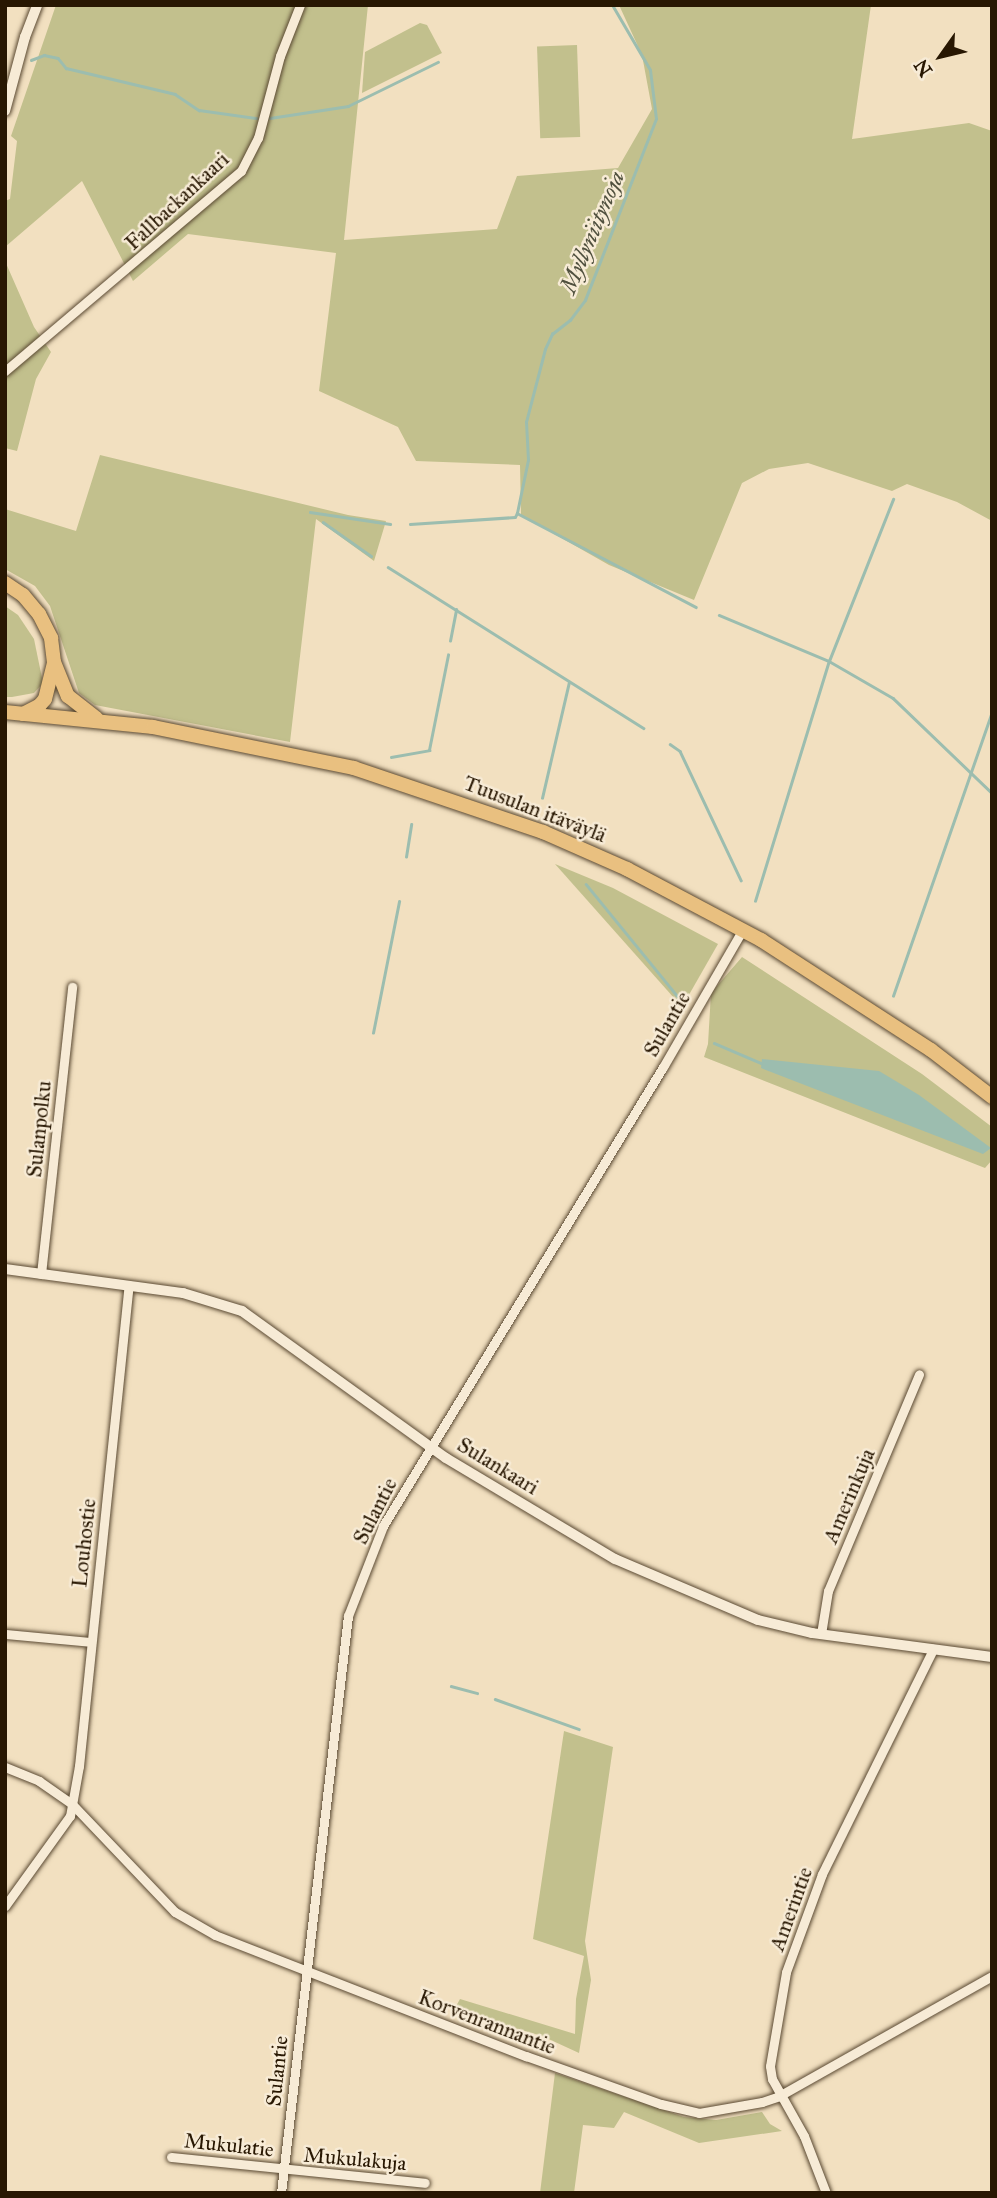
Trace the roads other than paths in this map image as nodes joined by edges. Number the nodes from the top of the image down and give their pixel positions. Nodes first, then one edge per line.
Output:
1 (37, 5) edge
2 (300, 5) edge
3 (5, 111) edge
4 (5, 371) edge
5 (5, 583) edge
6 (54, 662) junction
7 (5, 712) edge
8 (22, 714) junction
9 (100, 720) junction
10 (743, 929) junction
11 (72, 987) dead end
12 (992, 1097) edge
13 (5, 1269) edge
14 (41, 1274) junction
15 (129, 1286) junction
16 (919, 1374) dead end
17 (431, 1446) junction
18 (5, 1634) edge
19 (821, 1634) junction
20 (91, 1642) junction
21 (933, 1649) junction
22 (992, 1657) edge
23 (5, 1767) edge
24 (72, 1804) junction
25 (5, 1906) edge
26 (304, 1970) junction
27 (992, 1976) edge
28 (779, 2096) junction
29 (171, 2157) dead end
30 (283, 2169) junction
31 (425, 2183) dead end
32 (281, 2193) edge
33 (826, 2193) edge

1 - 3 street
2 - 4 street, Fallbackankaari
5 - 6 main road
6 - 8 main road
6 - 9 main road
7 - 8 main road, Tuusulan itäväylä
8 - 9 main road, Tuusulan itäväylä
9 - 10 main road, Tuusulan itäväylä
10 - 12 main road, Tuusulan itäväylä
10 - 17 street, Sulantie
11 - 14 street, Sulanpolku
13 - 14 street, Sulankaari
14 - 15 street, Sulankaari
15 - 17 street, Sulankaari
15 - 20 street, Louhostie
16 - 19 street, Amerinkuja
17 - 19 street, Sulankaari
17 - 26 street, Sulantie
18 - 20 street
19 - 21 street, Sulankaari
20 - 24 street, Louhostie
21 - 22 street, Sulankaari
21 - 28 street, Amerintie
23 - 24 street, Korvenrannantie
24 - 25 street, Louhostie
24 - 26 street, Korvenrannantie
26 - 28 street, Korvenrannantie
26 - 30 street, Sulantie
27 - 28 street, Korvenrannantie
28 - 33 street, Amerintie
29 - 30 street, Mukulatie
30 - 31 street, Mukulakuja
30 - 32 street, Sulantie

